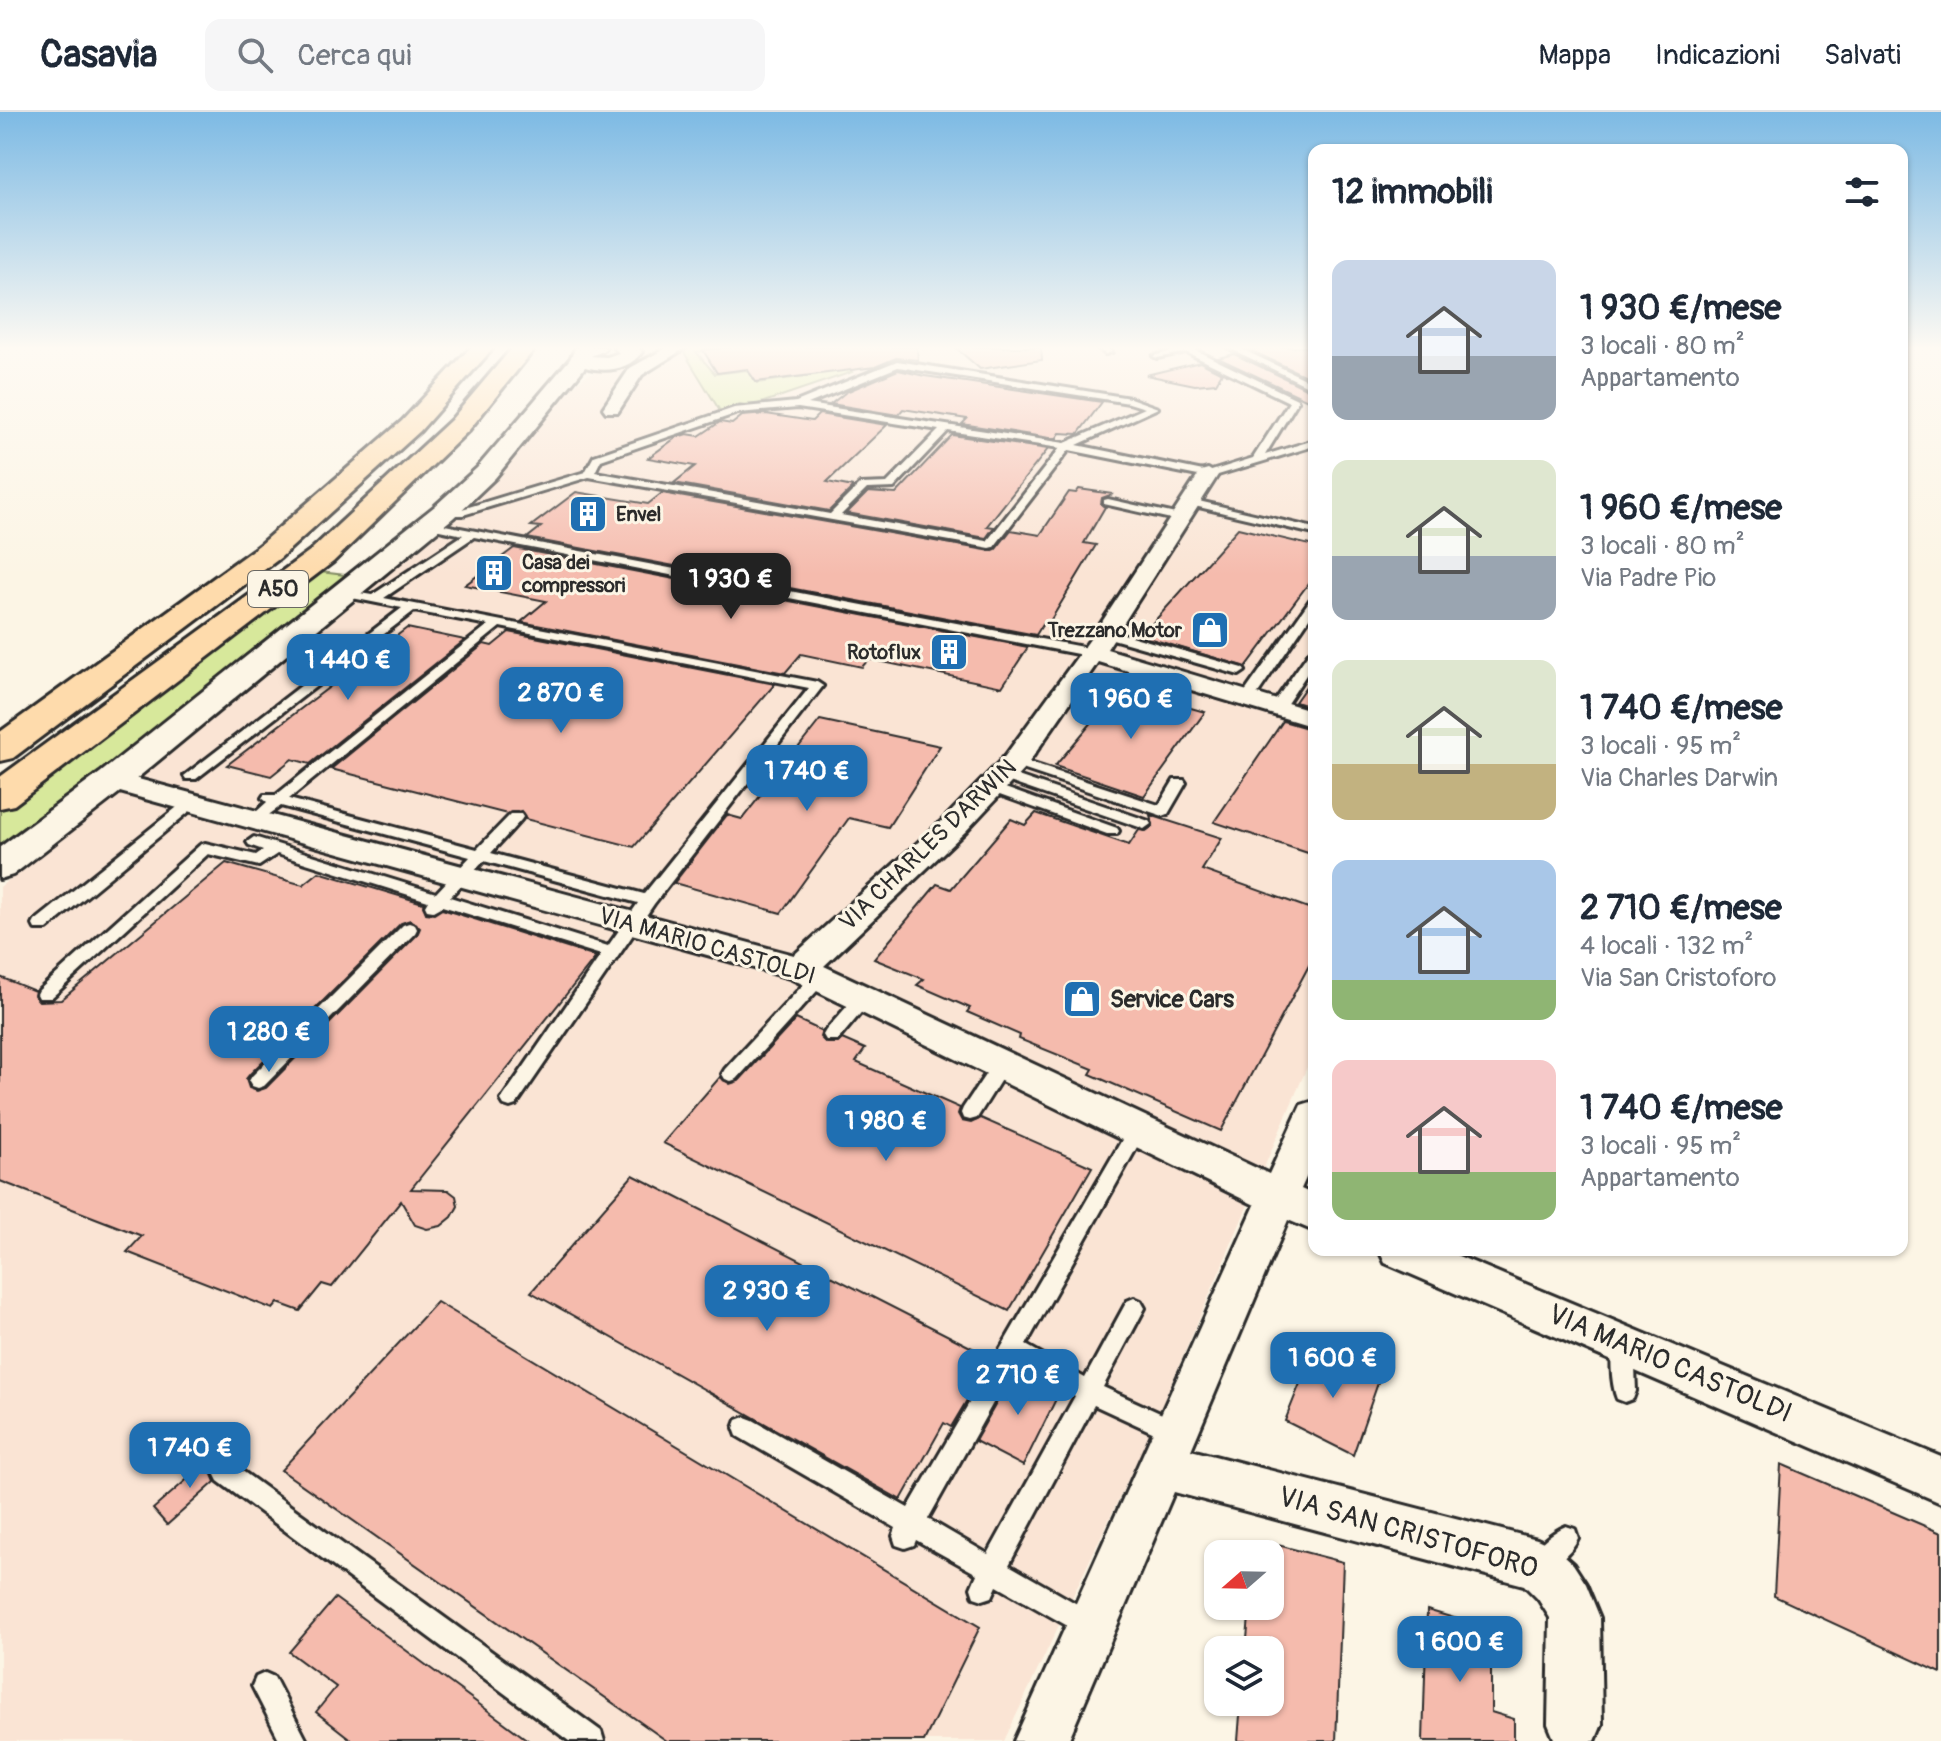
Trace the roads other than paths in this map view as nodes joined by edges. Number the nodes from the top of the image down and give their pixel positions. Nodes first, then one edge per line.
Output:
1 (414, 423) edge
2 (462, 423) edge
3 (528, 423) edge
4 (699, 423) edge
5 (914, 423) edge
6 (1119, 423) edge
7 (1283, 423) edge
8 (946, 428) junction
9 (1308, 445) edge
10 (1067, 446) junction
11 (1258, 458) junction
12 (589, 474) junction
13 (1208, 475) junction
14 (1108, 502) dead end
15 (1185, 510) junction
16 (436, 518) junction
17 (832, 518) junction
18 (1308, 530) edge
19 (473, 533) junction
20 (342, 593) junction
21 (375, 599) junction
22 (412, 606) junction
23 (1308, 611) edge
24 (499, 622) junction
25 (1099, 643) junction
26 (1308, 663) edge
27 (1239, 671) dead end
28 (1247, 699) junction
29 (1277, 708) junction
30 (1308, 717) edge
31 (0, 750) edge
32 (1003, 775) junction
33 (112, 781) junction
34 (1179, 783) dead end
35 (191, 789) junction
36 (0, 796) edge
37 (264, 815) junction
38 (516, 817) dead end
39 (1122, 817) junction
40 (1144, 824) dead end
41 (275, 848) junction
42 (0, 866) edge
43 (453, 884) junction
44 (639, 912) junction
45 (41, 925) dead end
46 (409, 929) dead end
47 (610, 952) junction
48 (810, 973) junction
49 (45, 994) dead end
50 (864, 998) junction
51 (832, 1035) dead end
52 (1001, 1065) junction
53 (731, 1074) dead end
54 (258, 1081) dead end
55 (510, 1100) dead end
56 (970, 1113) dead end
57 (1137, 1131) junction
58 (1308, 1148) edge
59 (1297, 1207) edge
60 (1413, 1256) edge
61 (1134, 1308) dead end
62 (1623, 1343) junction
63 (1013, 1349) junction
64 (1625, 1391) dead end
65 (1089, 1392) junction
66 (745, 1428) dead end
67 (1168, 1448) junction
68 (226, 1473) dead end
69 (1941, 1480) edge
70 (908, 1530) junction
71 (988, 1580) junction
72 (1090, 1626) junction
73 (265, 1686) dead end
74 (1575, 1732) edge
75 (294, 1741) edge
76 (591, 1741) edge
77 (1041, 1741) edge

1 - 31 highway, A50
2 - 36 highway, A50
3 - 16 street
4 - 12 lane
5 - 8 lane
6 - 10 lane
7 - 11 lane
8 - 10 lane
8 - 17 lane
9 - 11 lane
10 - 13 lane
10 - 17 lane
11 - 13 lane
12 - 16 lane
12 - 17 lane
13 - 15 street, VIA CHARLES DARWIN
14 - 15 lane
15 - 18 lane
15 - 25 street, VIA CHARLES DARWIN
16 - 19 lane
16 - 20 street
19 - 21 lane
19 - 25 lane
20 - 21 lane
20 - 33 street
21 - 22 lane
22 - 24 lane
22 - 35 lane
23 - 28 lane
24 - 37 lane
24 - 44 lane
25 - 27 lane
25 - 28 street
25 - 32 street, VIA CHARLES DARWIN
26 - 29 lane
28 - 29 street
29 - 30 street
32 - 34 lane
32 - 39 lane
32 - 39 lane
32 - 48 street, VIA CHARLES DARWIN
33 - 35 street, VIA MARIO CASTOLDI
33 - 42 street
35 - 37 street, VIA MARIO CASTOLDI
35 - 45 lane
37 - 41 lane
37 - 43 street, VIA MARIO CASTOLDI
38 - 43 lane
39 - 40 lane
41 - 43 lane
41 - 49 lane
43 - 44 street, VIA MARIO CASTOLDI
43 - 47 lane
44 - 47 lane
44 - 48 street, VIA MARIO CASTOLDI
46 - 54 lane
47 - 55 lane
48 - 50 street, VIA MARIO CASTOLDI
48 - 53 lane
50 - 51 lane
50 - 52 street, VIA MARIO CASTOLDI
52 - 56 lane
52 - 57 street, VIA MARIO CASTOLDI
57 - 59 street, VIA MARIO CASTOLDI
57 - 63 lane
58 - 59 street
59 - 67 street
60 - 62 street, VIA MARIO CASTOLDI
61 - 65 lane
62 - 64 lane
62 - 69 street, VIA MARIO CASTOLDI
63 - 65 lane
63 - 70 lane
65 - 67 lane
65 - 71 lane
66 - 70 lane
67 - 72 street
67 - 74 street, VIA SAN CRISTOFORO
68 - 76 lane
70 - 71 lane
71 - 72 lane
72 - 77 street
73 - 75 lane

